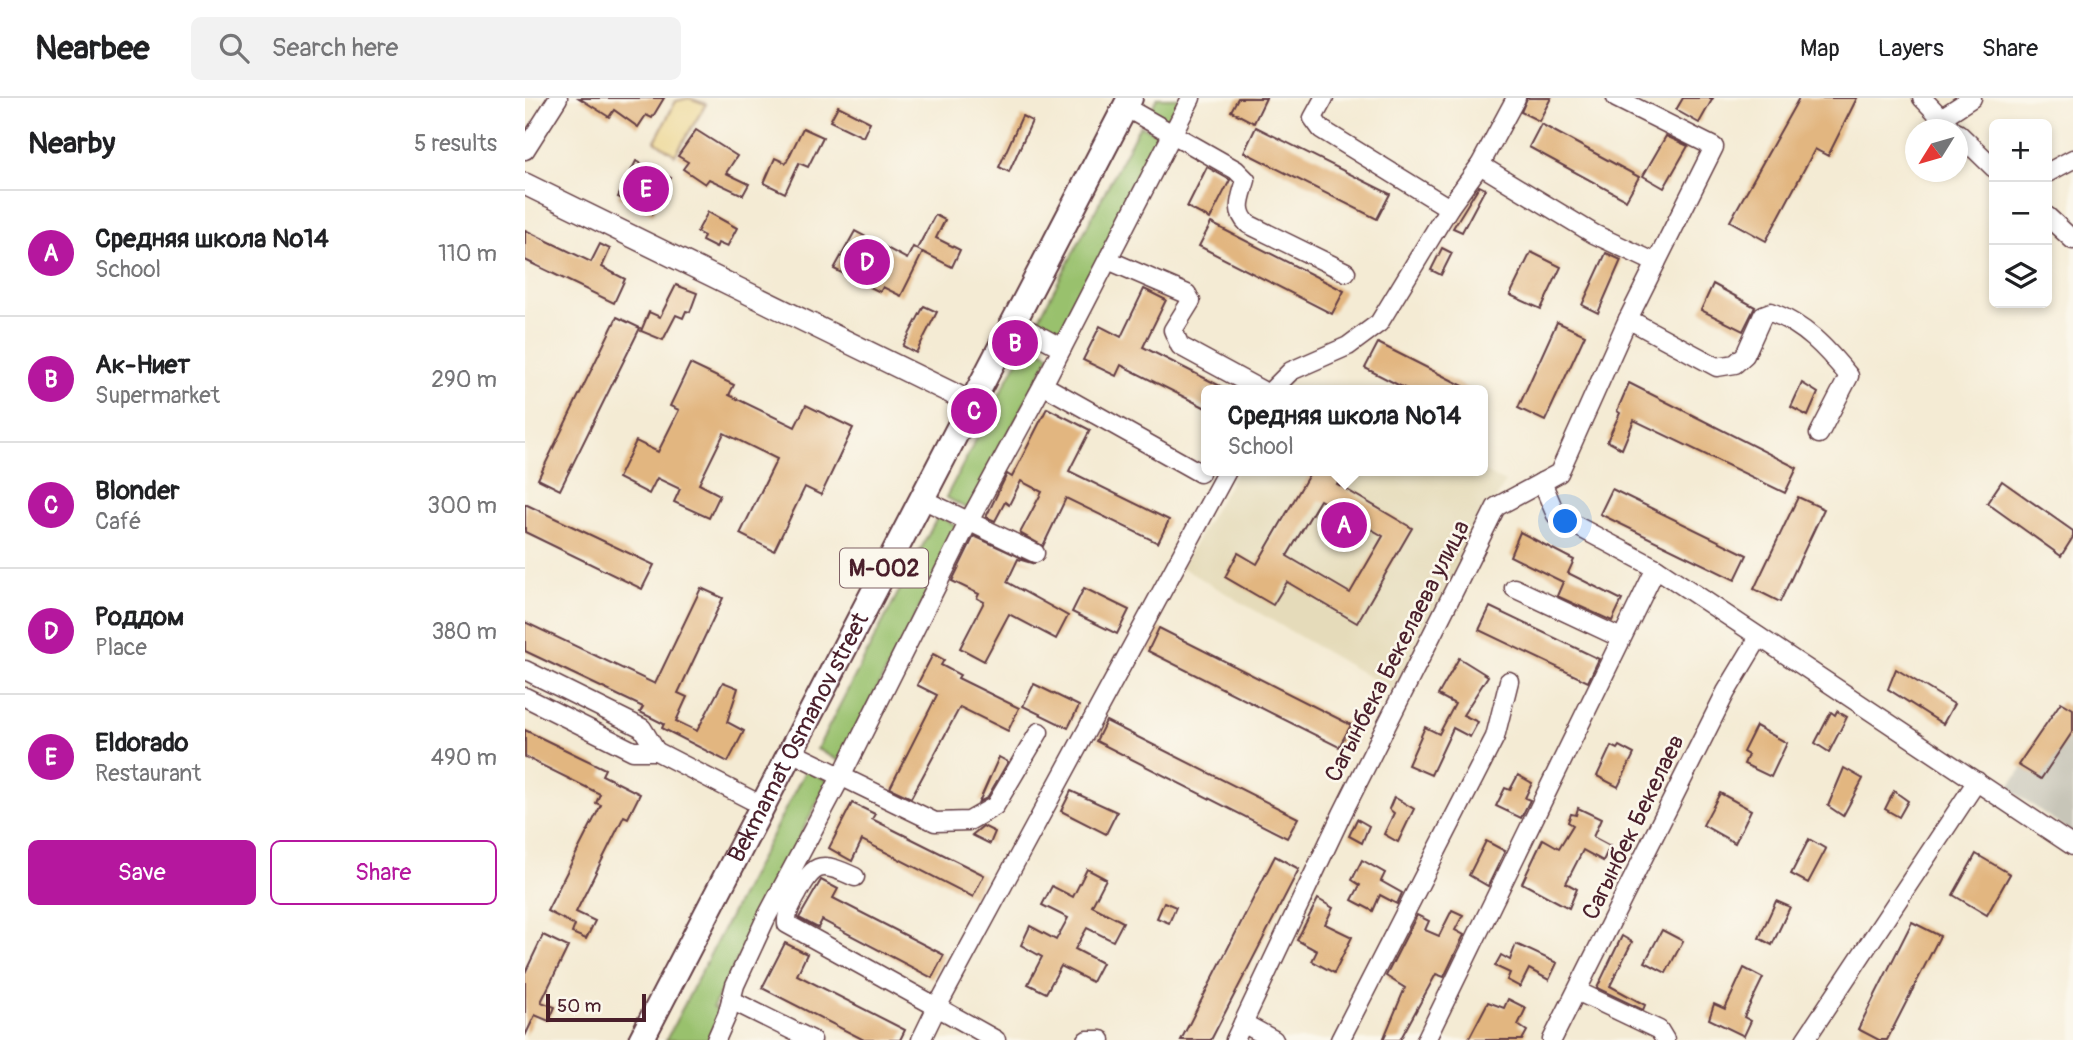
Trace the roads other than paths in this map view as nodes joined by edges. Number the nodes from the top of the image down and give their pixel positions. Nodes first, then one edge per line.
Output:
1 (558, 98) edge
2 (1191, 98) edge
3 (1324, 98) edge
4 (1517, 98) edge
5 (1616, 98) edge
6 (1921, 98) edge
7 (1972, 98) edge
8 (1128, 103) edge
9 (1942, 119) edge
10 (1952, 119) edge
11 (1174, 133) junction
12 (1968, 143) edge
13 (525, 150) edge
14 (2073, 159) edge
15 (1989, 163) edge
16 (1480, 165) junction
17 (2052, 170) edge
18 (525, 184) edge
19 (1449, 208) junction
20 (2052, 221) edge
21 (2073, 240) edge
22 (1108, 260) junction
23 (1656, 263) junction
24 (1346, 272) dead end
25 (1628, 319) junction
26 (1012, 321) junction
27 (1062, 348) junction
28 (1252, 385) edge
29 (1277, 385) edge
30 (1043, 386) junction
31 (970, 402) junction
32 (1819, 434) dead end
33 (1201, 472) dead end
34 (1224, 476) edge
35 (1542, 482) junction
36 (921, 498) junction
37 (969, 521) junction
38 (1035, 553) dead end
39 (1656, 568) junction
40 (1514, 588) dead end
41 (1759, 637) junction
42 (1621, 638) junction
43 (525, 670) edge
44 (1509, 681) dead end
45 (525, 697) edge
46 (1039, 732) dead end
47 (656, 751) junction
48 (789, 751) junction
49 (841, 777) junction
50 (1977, 781) junction
51 (761, 805) junction
52 (2073, 846) edge
53 (855, 877) dead end
54 (1579, 992) junction
55 (731, 1000) junction
56 (937, 1007) junction
57 (1243, 1023) junction
58 (641, 1040) edge
59 (716, 1040) edge
60 (811, 1040) edge
61 (921, 1040) edge
62 (996, 1040) edge
63 (1087, 1040) edge
64 (1101, 1040) edge
65 (1235, 1040) edge
66 (1274, 1040) edge
67 (1340, 1040) edge
68 (1426, 1040) edge
69 (1552, 1040) edge
70 (1665, 1040) edge
71 (1805, 1040) edge

1 - 13 street
2 - 11 street
3 - 19 street
4 - 16 street
5 - 23 street, Сагынбека Бекелаева улица
6 - 9 street
7 - 10 street
8 - 11 street
8 - 26 highway, Bekmamat Osmanov street / M-002
11 - 22 street
11 - 24 street
12 - 15 street
14 - 17 street
16 - 19 street
16 - 23 street
18 - 31 main road
19 - 29 street
20 - 21 street
22 - 27 street
22 - 28 street
23 - 25 street, Сагынбека Бекелаева улица
25 - 32 street
25 - 35 street, Сагынбека Бекелаева улица
26 - 27 street
26 - 31 highway, Bekmamat Osmanov street / M-002
27 - 30 street
30 - 33 street
30 - 37 street
31 - 36 highway, Bekmamat Osmanov street / M-002
34 - 56 street
35 - 39 street
35 - 57 street, Сагынбека Бекелаева улица
36 - 37 street
36 - 48 highway, Bekmamat Osmanov street / M-002
37 - 38 street
37 - 49 street
39 - 41 street
39 - 42 street
40 - 42 street
41 - 50 street
41 - 54 street, Сагынбек Бекелаев
42 - 68 street
43 - 47 street
44 - 67 street
45 - 47 street
46 - 49 street
47 - 51 street
48 - 49 street
48 - 51 highway, Bekmamat Osmanov street / M-002
49 - 55 street
50 - 52 street
50 - 71 street
51 - 58 highway, Bekmamat Osmanov street / M-002
53 - 56 street
54 - 69 street, Сагынбек Бекелаев
54 - 70 street
55 - 59 street
55 - 60 street
56 - 61 street
56 - 62 street
57 - 65 street, Сагынбека Бекелаева улица
57 - 66 street
63 - 64 street

